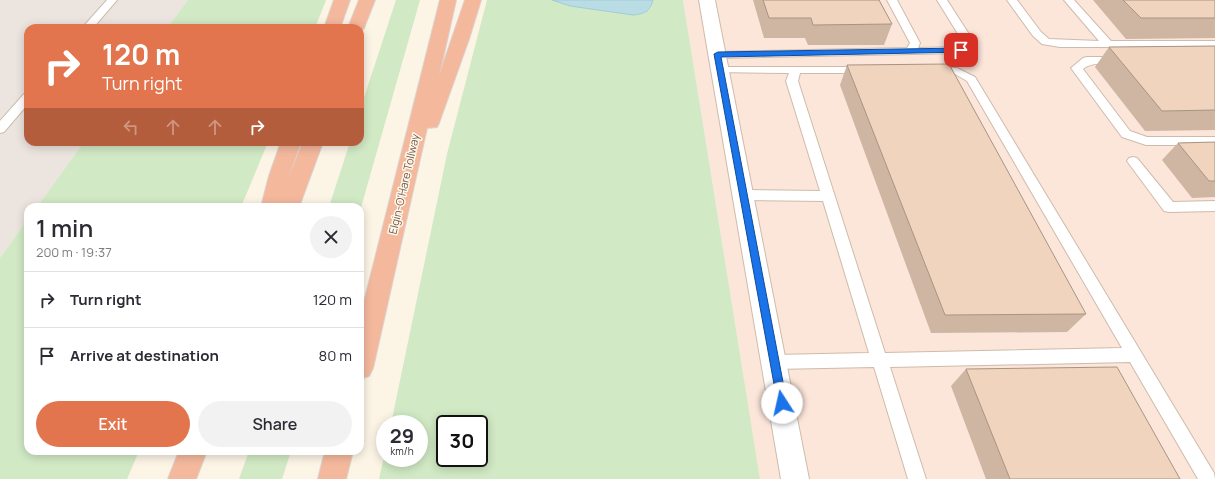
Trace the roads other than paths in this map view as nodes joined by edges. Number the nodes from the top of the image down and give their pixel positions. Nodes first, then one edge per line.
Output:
1 (112, 0) edge
2 (342, 0) edge
3 (367, 0) edge
4 (448, 0) edge
5 (473, 0) edge
6 (707, 0) edge
7 (892, 0) edge
8 (942, 0) edge
9 (1012, 0) edge
10 (1069, 0) edge
11 (91, 24) edge
12 (333, 24) edge
13 (358, 24) edge
14 (1108, 44) junction
15 (1215, 44) edge
16 (911, 51) junction
17 (1132, 59) edge
18 (719, 62) junction
19 (796, 70) junction
20 (880, 70) edge
21 (919, 70) edge
22 (24, 102) edge
23 (0, 129) edge
24 (1215, 141) edge
25 (289, 146) edge
26 (311, 146) edge
27 (1132, 161) dead end
28 (743, 195) junction
29 (828, 196) junction
30 (273, 203) edge
31 (290, 203) edge
32 (1215, 206) edge
33 (395, 220) junction
34 (364, 351) edge
35 (1135, 355) junction
36 (880, 360) junction
37 (774, 362) junction
38 (191, 455) edge
39 (338, 455) edge
40 (182, 479) edge
41 (332, 479) edge
42 (796, 479) edge
43 (917, 479) edge
44 (1208, 479) edge

1 - 11 lane
2 - 12 highway
3 - 13 highway
4 - 33 highway, Elgin-O'Hare Tollway
5 - 33 highway
6 - 18 street
7 - 16 lane
8 - 16 lane
9 - 14 lane
10 - 14 lane
14 - 15 lane
16 - 18 lane
17 - 24 lane
18 - 19 lane
18 - 28 street
19 - 20 lane
19 - 29 lane
21 - 35 lane
22 - 23 lane
25 - 30 highway
26 - 31 highway
27 - 32 lane
28 - 29 lane
28 - 37 street
29 - 36 lane
33 - 34 highway, Elgin-O'Hare Tollway
35 - 36 lane
35 - 44 lane
36 - 37 lane
36 - 43 lane
37 - 42 street
38 - 40 highway
39 - 41 highway

